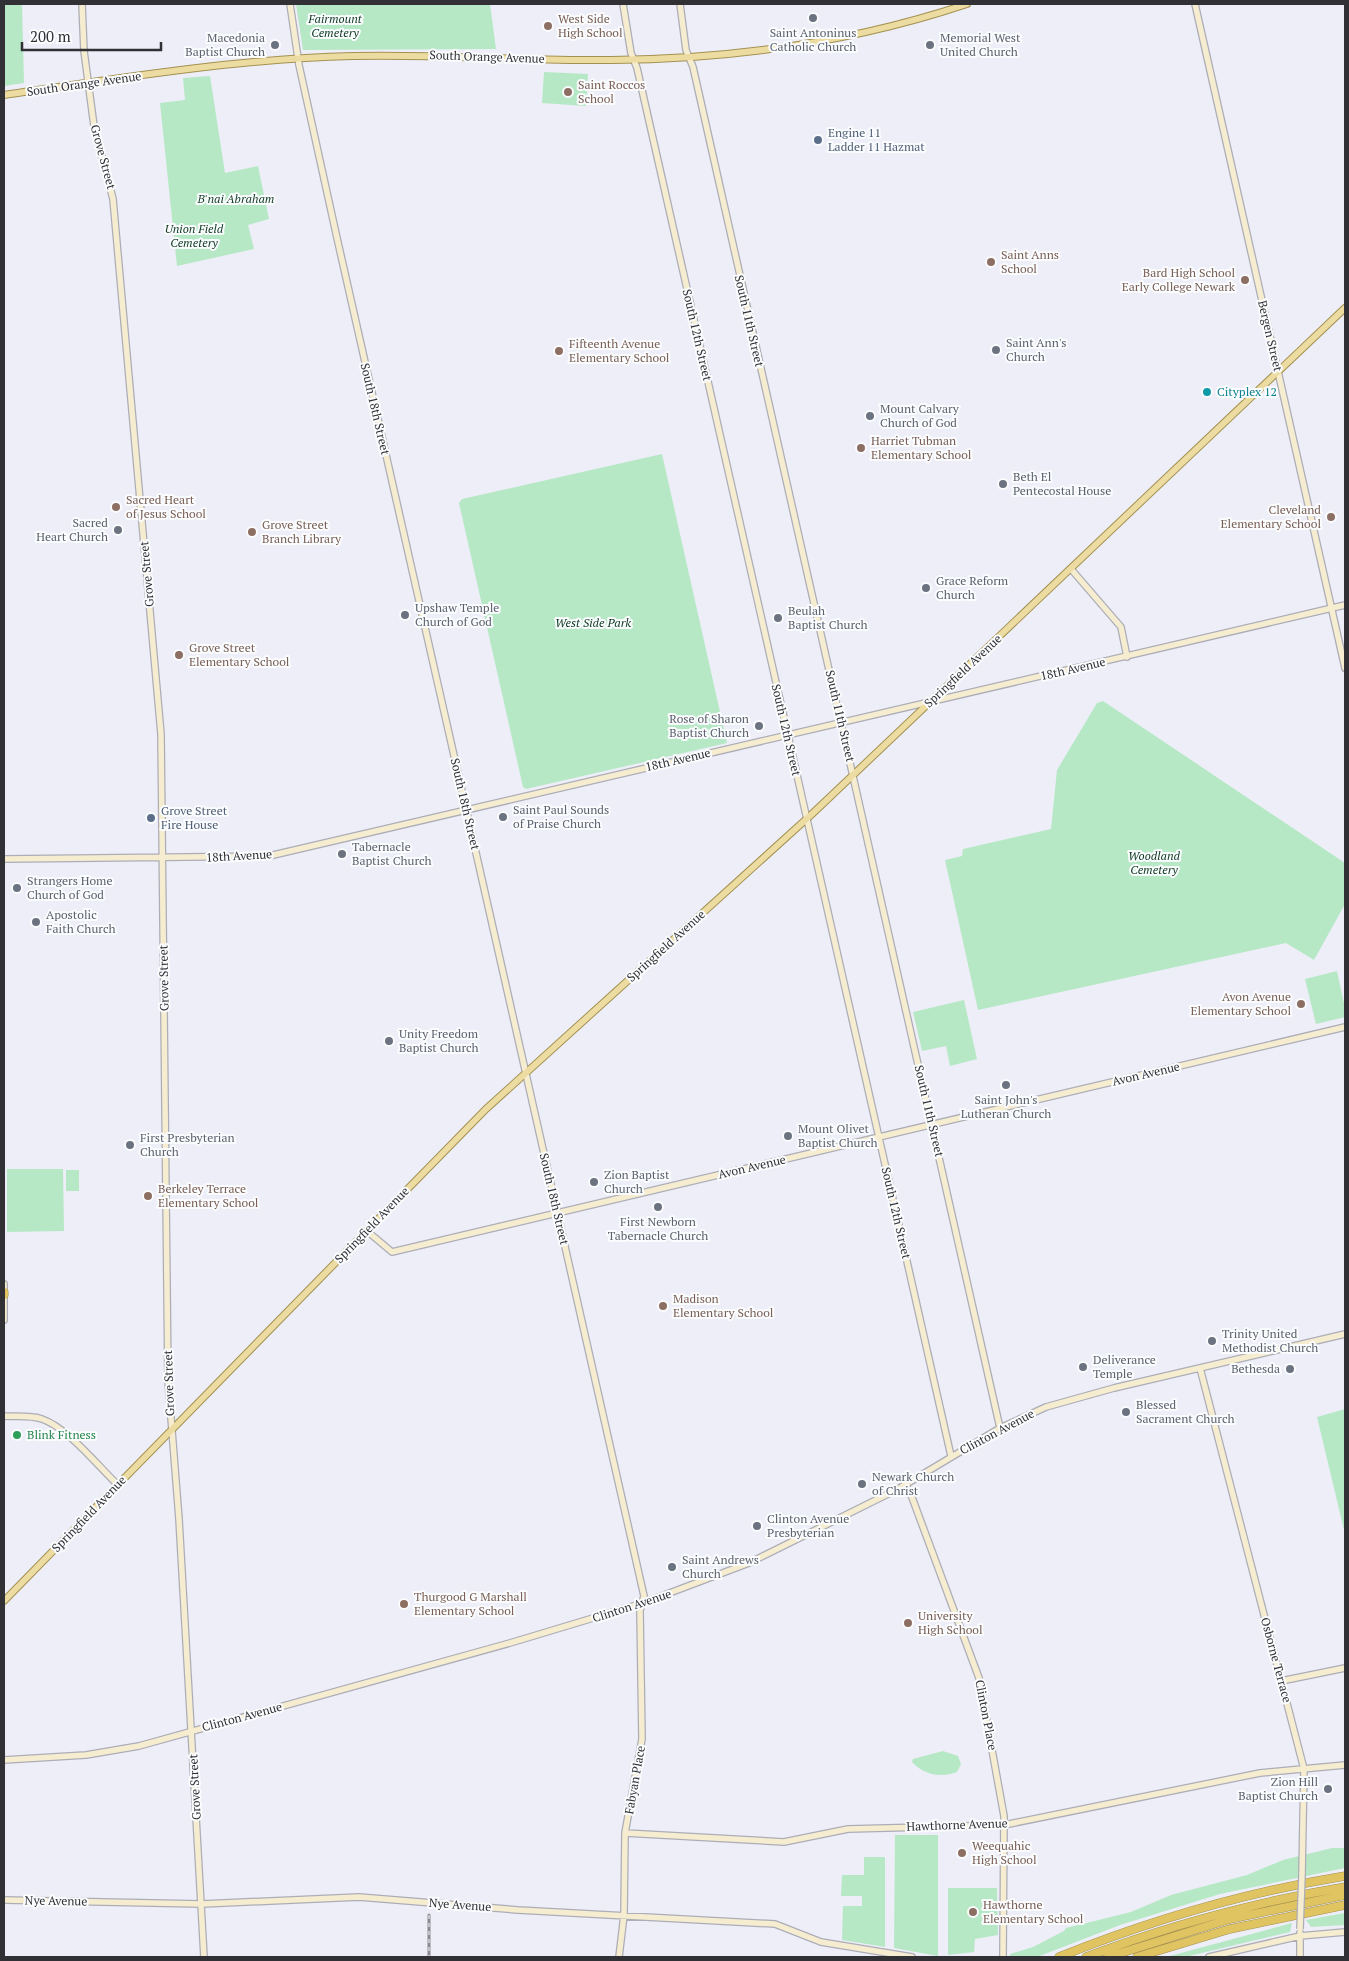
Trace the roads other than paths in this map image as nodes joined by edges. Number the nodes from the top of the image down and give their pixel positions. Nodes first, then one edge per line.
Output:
1 (82, 4) edge
2 (290, 4) edge
3 (624, 4) edge
4 (680, 4) edge
5 (968, 4) edge
6 (1194, 4) edge
7 (689, 57) junction
8 (298, 60) junction
9 (633, 60) junction
10 (88, 84) junction
11 (4, 95) edge
12 (1345, 308) edge
13 (1278, 372) junction
14 (1071, 569) junction
15 (1345, 605) edge
16 (1331, 608) junction
17 (1128, 657) junction
18 (1345, 668) edge
19 (929, 703) junction
20 (841, 724) junction
21 (788, 736) junction
22 (853, 776) junction
23 (466, 809) junction
24 (806, 819) junction
25 (163, 858) junction
26 (4, 859) edge
27 (1345, 1027) edge
28 (526, 1073) junction
29 (932, 1125) junction
30 (878, 1137) junction
31 (557, 1213) junction
32 (366, 1230) junction
33 (4, 1284) edge
34 (4, 1294) edge
35 (4, 1320) edge
36 (1345, 1334) edge
37 (1200, 1368) junction
38 (4, 1416) edge
39 (1000, 1428) junction
40 (172, 1430) junction
41 (952, 1456) junction
42 (118, 1485) junction
43 (905, 1485) junction
44 (4, 1601) edge
45 (643, 1603) junction
46 (1345, 1668) edge
47 (1281, 1681) junction
48 (192, 1730) junction
49 (4, 1760) edge
50 (1345, 1765) edge
51 (1304, 1769) junction
52 (1004, 1825) junction
53 (625, 1833) junction
54 (1345, 1876) edge
55 (1345, 1887) edge
56 (1345, 1894) edge
57 (4, 1900) edge
58 (202, 1904) junction
59 (1345, 1905) edge
60 (624, 1915) junction
61 (1345, 1932) edge
62 (1300, 1936) junction
63 (204, 1957) edge
64 (619, 1957) edge
65 (912, 1957) edge
66 (1003, 1957) edge
67 (1059, 1957) edge
68 (1086, 1957) edge
69 (1108, 1957) edge
70 (1137, 1957) edge
71 (1209, 1957) edge
72 (1300, 1957) edge

1 - 10 street, Grove Street
2 - 8 street, South 18th Street
3 - 9 street, South 12th Street
4 - 7 street, South 11th Street
5 - 7 main road, South Orange Avenue
6 - 13 street, Bergen Street
7 - 9 main road, South Orange Avenue
7 - 20 street, South 11th Street
8 - 9 main road, South Orange Avenue
8 - 10 main road, South Orange Avenue
8 - 23 street, South 18th Street
9 - 21 street, South 12th Street
10 - 11 main road, South Orange Avenue
10 - 25 street, Grove Street
12 - 13 main road, Springfield Avenue
13 - 14 main road, Springfield Avenue
13 - 16 street, Bergen Street
14 - 17 street
14 - 19 main road, Springfield Avenue
15 - 16 street, 18th Avenue
16 - 17 street, 18th Avenue
16 - 18 street, Bergen Street
17 - 19 street, 18th Avenue
19 - 20 street, 18th Avenue
19 - 22 main road, Springfield Avenue
20 - 21 street, 18th Avenue
20 - 22 street, South 11th Street
21 - 23 street, 18th Avenue
21 - 24 street, South 12th Street
22 - 24 main road, Springfield Avenue
22 - 29 street, South 11th Street
23 - 25 street, 18th Avenue
23 - 28 street, South 18th Street
24 - 28 main road, Springfield Avenue
24 - 30 street, South 12th Street
25 - 26 street, 18th Avenue
25 - 40 street, Grove Street
27 - 29 street, Avon Avenue
28 - 31 street, South 18th Street
28 - 32 main road, Springfield Avenue
29 - 30 street, Avon Avenue
29 - 39 street, South 11th Street
30 - 31 street, Avon Avenue
30 - 41 street, South 12th Street
31 - 32 street, Avon Avenue
31 - 45 street, South 18th Street
32 - 40 main road, Springfield Avenue
33 - 34 street
34 - 35 street
36 - 37 street, Clinton Avenue
37 - 39 street, Clinton Avenue
37 - 47 street, Osborne Terrace
38 - 42 street
39 - 41 street, Clinton Avenue
40 - 42 main road, Springfield Avenue
40 - 48 street, Grove Street
41 - 43 street, Clinton Avenue
42 - 44 main road, Springfield Avenue
43 - 45 street, Clinton Avenue
43 - 52 street, Clinton Place
45 - 48 street, Clinton Avenue
45 - 53 street, Fabyan Place
46 - 47 street
47 - 51 street, Osborne Terrace
48 - 49 street, Clinton Avenue
48 - 58 street, Grove Street
50 - 51 street, Hawthorne Avenue
51 - 52 street, Hawthorne Avenue
51 - 62 street, Osborne Terrace, bridge
52 - 53 street, Hawthorne Avenue
52 - 66 street, Clinton Place
53 - 60 street, Fabyan Place
54 - 67 highway
55 - 68 highway
56 - 69 highway
57 - 58 street, Nye Avenue
58 - 60 street, Nye Avenue
58 - 63 street, Grove Street
59 - 70 highway
60 - 64 street, Fabyan Place
60 - 65 street, Nye Avenue
61 - 62 street
62 - 71 street
62 - 72 street, Osborne Terrace

